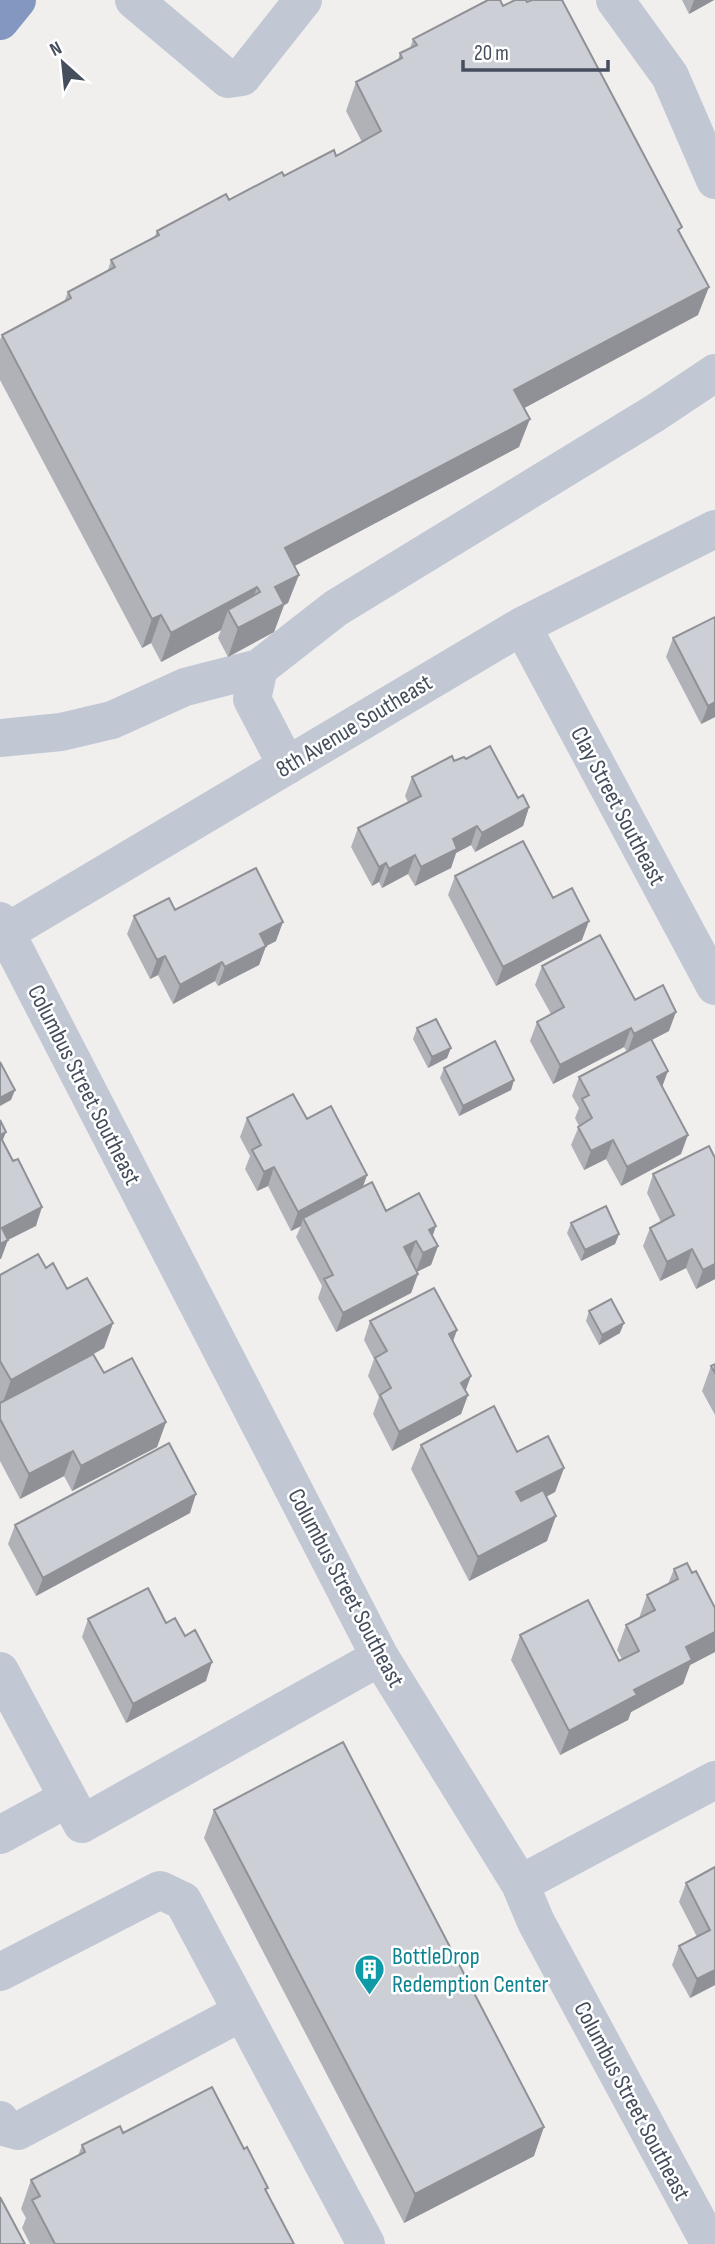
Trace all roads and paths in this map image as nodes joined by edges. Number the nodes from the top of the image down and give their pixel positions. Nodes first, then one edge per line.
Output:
1 (17, 0) edge
2 (134, 0) edge
3 (303, 0) edge
4 (615, 0) edge
5 (0, 21) edge
6 (715, 180) edge
7 (715, 373) edge
8 (715, 529) edge
9 (522, 626) junction
10 (259, 668) junction
11 (0, 738) edge
12 (287, 766) junction
13 (2, 930) edge
14 (715, 986) edge
15 (380, 1657) junction
16 (0, 1671) edge
17 (715, 1780) edge
18 (75, 1811) junction
19 (0, 1835) edge
20 (520, 1884) junction
21 (0, 1972) edge
22 (242, 2012) junction
23 (2, 2124) edge
24 (366, 2244) edge
25 (709, 2244) edge

1 - 5 highway
2 - 3 street
4 - 6 street
7 - 10 street
8 - 9 street, 8th Avenue Southeast
9 - 12 street, 8th Avenue Southeast
9 - 14 street, Clay Street Southeast
10 - 11 street
10 - 12 street
12 - 13 street, 8th Avenue Southeast
13 - 15 street, Columbus Street Southeast
15 - 18 street
15 - 20 street, Columbus Street Southeast
16 - 18 street
17 - 20 street
18 - 19 street
20 - 25 street, Columbus Street Southeast
21 - 22 street
22 - 23 street
22 - 24 street

